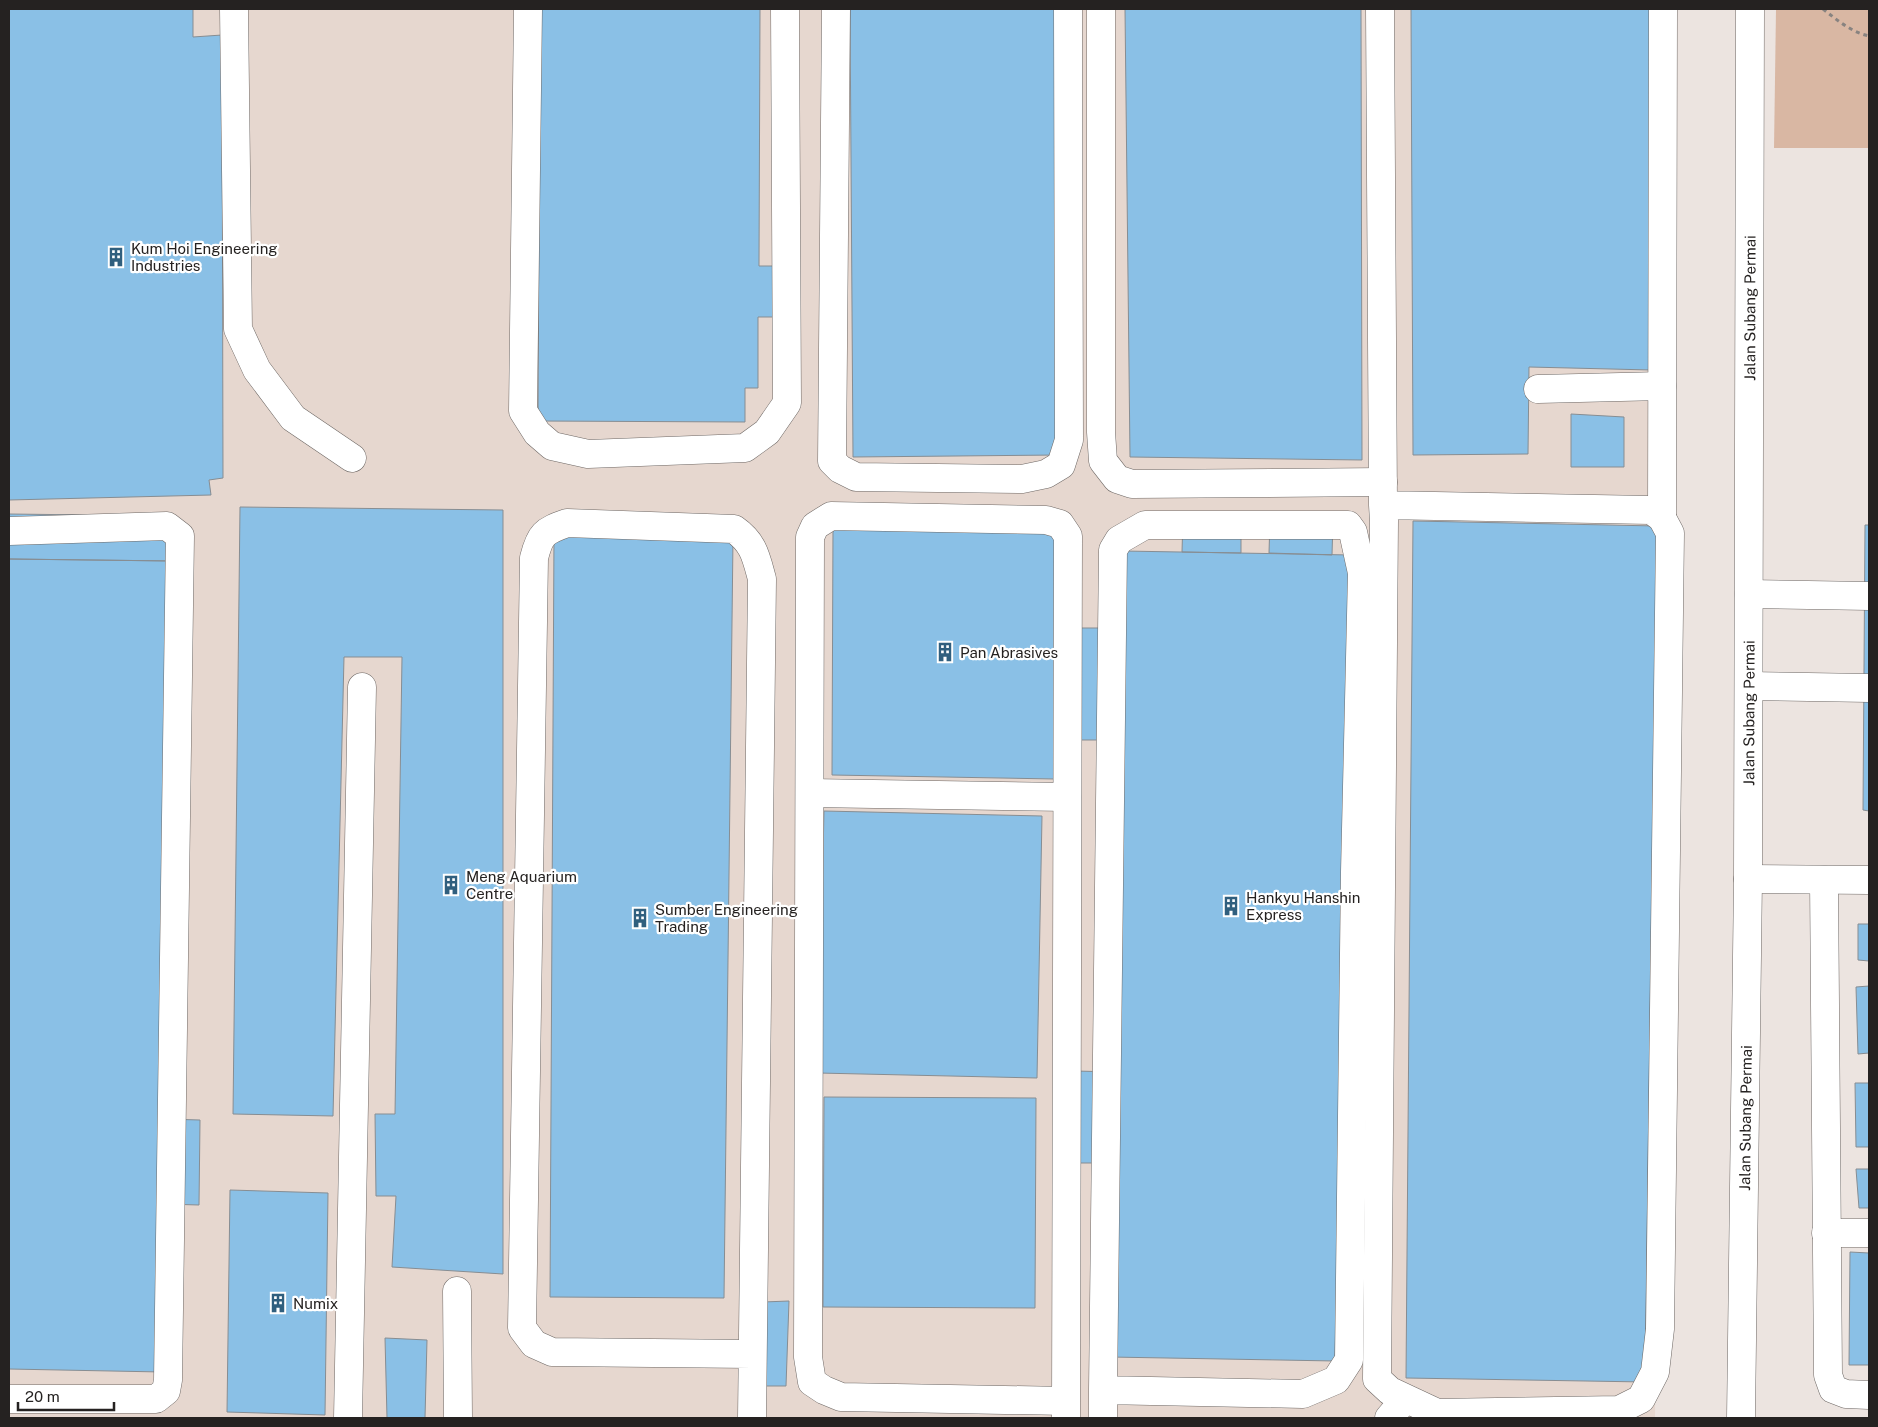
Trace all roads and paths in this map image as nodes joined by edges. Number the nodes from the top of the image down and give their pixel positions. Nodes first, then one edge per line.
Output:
1 (234, 9) edge
2 (528, 9) edge
3 (785, 9) edge
4 (836, 9) edge
5 (1068, 9) edge
6 (1101, 9) edge
7 (1380, 9) edge
8 (1663, 9) edge
9 (1750, 9) edge
10 (1823, 9) edge
11 (1869, 36) edge
12 (1662, 386) junction
13 (1538, 390) dead end
14 (352, 458) dead end
15 (1383, 493) junction
16 (1662, 518) junction
17 (9, 531) edge
18 (1749, 594) junction
19 (1869, 596) edge
20 (1749, 686) junction
21 (362, 687) dead end
22 (1869, 688) edge
23 (810, 793) junction
24 (1067, 797) junction
25 (1748, 879) junction
26 (1824, 880) junction
27 (1869, 880) edge
28 (1826, 1233) junction
29 (1869, 1233) edge
30 (457, 1291) dead end
31 (752, 1354) junction
32 (1103, 1390) junction
33 (1869, 1395) edge
34 (9, 1399) edge
35 (1397, 1408) edge
36 (1066, 1410) edge
37 (348, 1418) edge
38 (458, 1418) edge
39 (752, 1418) edge
40 (1103, 1418) edge
41 (1741, 1418) edge

1 - 14 street
2 - 3 street
4 - 5 street
6 - 15 street
7 - 15 street
8 - 12 street
9 - 18 street, Jalan Subang Permai
10 - 11 path
12 - 13 street
12 - 16 street
15 - 16 street
15 - 35 street
16 - 35 street
17 - 34 street
18 - 19 street
18 - 20 street, Jalan Subang Permai
20 - 22 street
20 - 25 street, Jalan Subang Permai
21 - 37 street
23 - 24 street
23 - 24 street
23 - 36 street
24 - 36 street
25 - 26 street
25 - 41 street, Jalan Subang Permai
26 - 27 street
26 - 28 street
28 - 29 street
28 - 33 street
30 - 38 street
31 - 31 street
31 - 39 street
32 - 32 street
32 - 40 street

